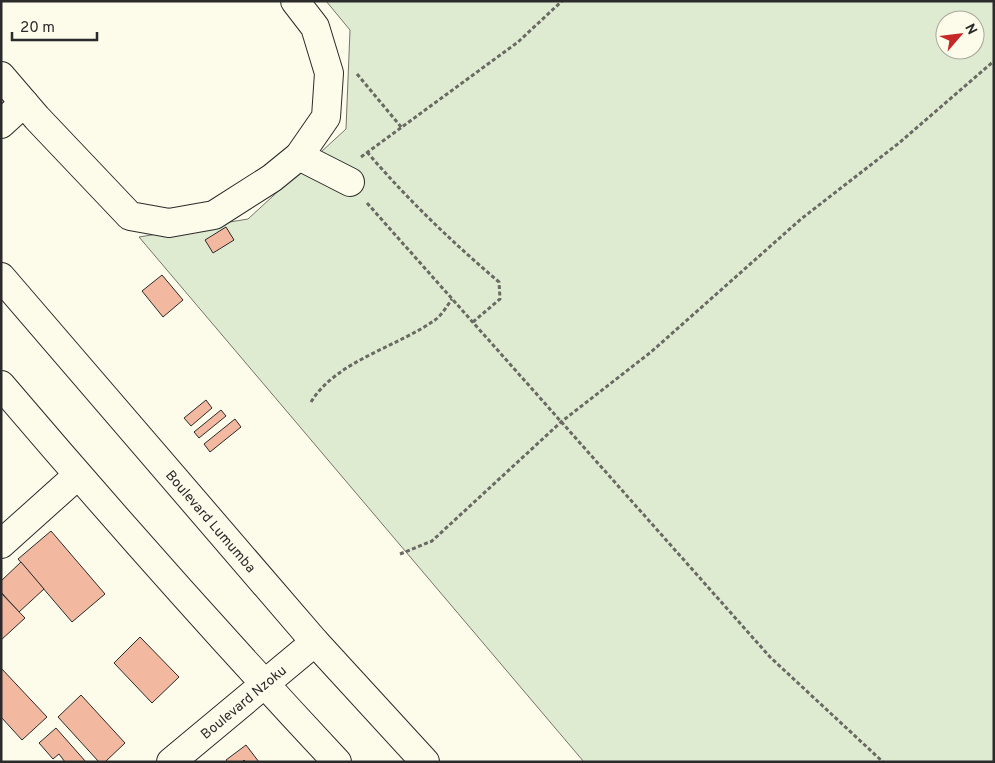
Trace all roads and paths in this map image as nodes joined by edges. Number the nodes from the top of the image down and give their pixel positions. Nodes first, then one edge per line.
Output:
1 (295, 1) edge
2 (562, 1) edge
3 (994, 61) edge
4 (1, 76) edge
5 (24, 103) junction
6 (1, 124) edge
7 (368, 152) junction
8 (299, 156) junction
9 (350, 182) junction
10 (1, 277) edge
11 (452, 299) junction
12 (473, 322) junction
13 (1, 384) edge
14 (311, 402) dead end
15 (562, 422) junction
16 (78, 475) junction
17 (1, 544) edge
18 (400, 554) dead end
19 (315, 642) junction
20 (264, 685) junction
21 (170, 762) edge
22 (337, 762) edge
23 (425, 762) edge
24 (883, 762) edge

1 - 8 main road
2 - 7 path
3 - 15 path
4 - 5 main road
5 - 6 main road
5 - 8 main road
7 - 9 path
7 - 12 path
8 - 9 main road
9 - 11 path
10 - 19 main road, Boulevard Lumumba
11 - 12 path
11 - 14 path
12 - 15 path
13 - 16 main road
15 - 18 path
15 - 24 path
16 - 17 main road
16 - 20 main road
19 - 20 main road, Boulevard Nzoku
19 - 23 main road, Boulevard Lumumba
20 - 21 main road, Boulevard Nzoku
20 - 22 main road

